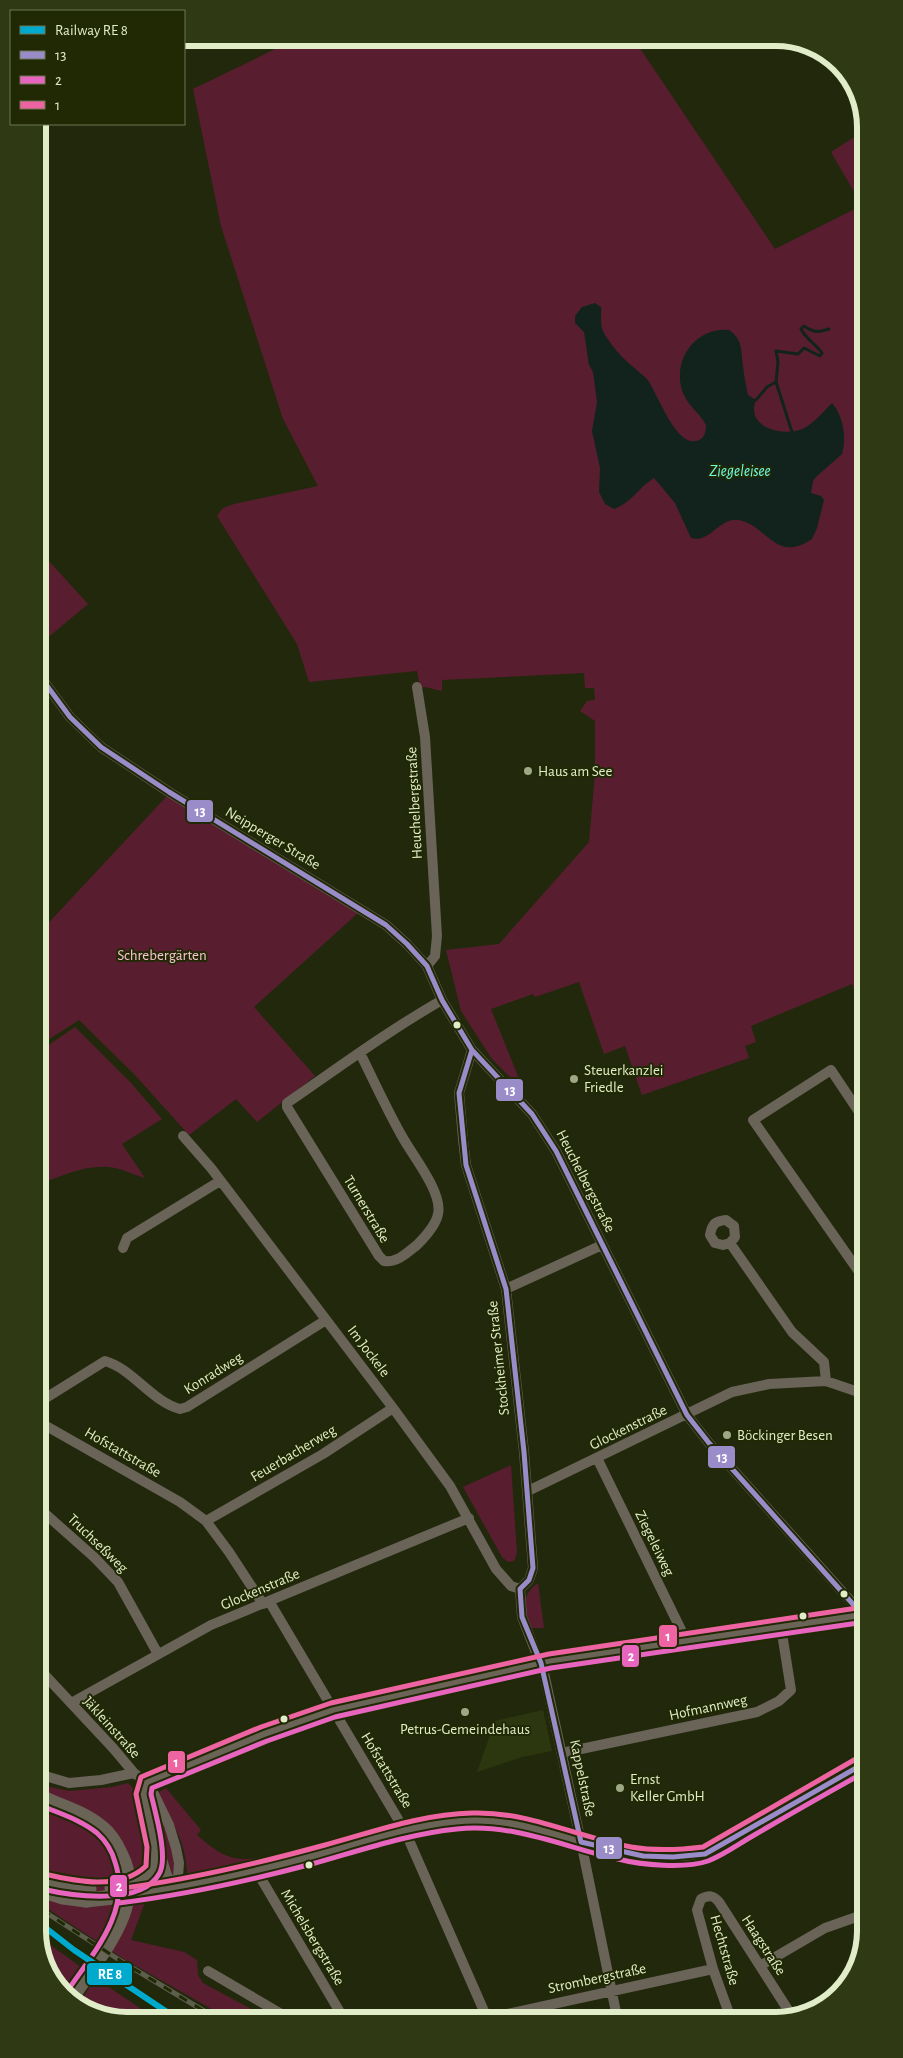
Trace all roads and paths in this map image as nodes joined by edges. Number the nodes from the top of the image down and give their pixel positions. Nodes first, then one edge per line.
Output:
1 (46, 684) edge
2 (417, 687) dead end
3 (427, 966) junction
4 (442, 1000) junction
5 (472, 1050) junction
6 (360, 1053) junction
7 (857, 1109) edge
8 (182, 1136) dead end
9 (220, 1181) junction
10 (730, 1243) dead end
11 (602, 1244) junction
12 (124, 1248) dead end
13 (857, 1269) edge
14 (506, 1289) junction
15 (326, 1320) junction
16 (826, 1381) junction
17 (857, 1392) edge
18 (46, 1398) edge
19 (393, 1408) junction
20 (686, 1414) junction
21 (46, 1426) edge
22 (597, 1458) junction
23 (528, 1491) junction
24 (46, 1514) edge
25 (469, 1518) junction
26 (206, 1521) junction
27 (520, 1588) junction
28 (266, 1602) junction
29 (857, 1607) edge
30 (857, 1616) edge
31 (781, 1627) junction
32 (686, 1640) junction
33 (158, 1654) junction
34 (541, 1663) junction
35 (46, 1677) edge
36 (71, 1703) junction
37 (333, 1710) junction
38 (562, 1753) junction
39 (857, 1768) edge
40 (134, 1773) junction
41 (46, 1777) edge
42 (146, 1782) junction
43 (46, 1800) edge
44 (405, 1831) junction
45 (581, 1842) junction
46 (155, 1846) junction
47 (256, 1870) junction
48 (46, 1882) edge
49 (172, 1887) junction
50 (140, 1888) junction
51 (46, 1892) edge
52 (88, 1894) junction
53 (708, 1896) joint
54 (857, 1917) edge
55 (760, 1966) junction
56 (713, 1969) junction
57 (208, 1971) dead end
58 (611, 1990) junction
59 (75, 1993) edge
60 (788, 2010) edge
61 (278, 2012) edge
62 (340, 2012) edge
63 (485, 2012) edge
64 (514, 2012) edge
65 (616, 2012) edge
66 (729, 2012) edge

1 - 3 street, Neipperger Straße
2 - 3 street, Heuchelbergstraße
3 - 4 street, Heuchelbergstraße
4 - 5 street, Heuchelbergstraße
4 - 6 street, Turnerstraße
5 - 11 street, Heuchelbergstraße
5 - 14 street, Stockheimer Straße
6 - 6 street, Turnerstraße
7 - 13 street
8 - 9 street, Im Jockele
9 - 12 street
9 - 15 street, Im Jockele
10 - 16 street
11 - 14 street
11 - 20 street, Heuchelbergstraße
14 - 23 street, Stockheimer Straße
15 - 18 street, Konradweg
15 - 19 street, Im Jockele
16 - 17 street
16 - 20 street, Glockenstraße
19 - 25 street, Im Jockele
19 - 26 street, Feuerbacherweg
20 - 22 street, Glockenstraße
20 - 29 street, Heuchelbergstraße
21 - 26 street, Hofstattstraße
22 - 23 street, Glockenstraße
22 - 32 street, Ziegeleiweg
23 - 27 street, Stockheimer Straße
24 - 33 street, Truchseßweg
25 - 27 street, Im Jockele
25 - 28 street, Glockenstraße
26 - 28 street, Hofstattstraße
27 - 34 street
28 - 33 street, Glockenstraße
28 - 37 street, Hofstattstraße
30 - 31 street
31 - 32 street
31 - 38 street, Hofmannweg
32 - 34 street
33 - 36 street, Glockenstraße
34 - 37 street
34 - 38 street, Kappelstraße
35 - 36 street, Jäkleinstraße
36 - 40 street, Jäkleinstraße
37 - 42 street
37 - 44 street, Hofstattstraße
38 - 45 street, Kappelstraße
39 - 45 street
40 - 41 street
40 - 42 street, Jäkleinstraße
42 - 46 street
42 - 49 street, Jäkleinstraße
43 - 59 street
44 - 45 street
44 - 47 street
44 - 63 street, Hofstattstraße
45 - 58 street, Kappelstraße
46 - 49 street
46 - 50 street
47 - 49 street
47 - 62 street, Michelsbergstraße
48 - 52 street
49 - 50 street
50 - 52 street, bridge
51 - 52 street
53 - 55 street, Haagstraße
53 - 56 street, Hechtstraße
54 - 55 street
55 - 60 street, Haagstraße
56 - 58 street, Strombergstraße
56 - 66 street, Hechtstraße
57 - 61 street
58 - 64 street, Strombergstraße
58 - 65 street, Kappelstraße

